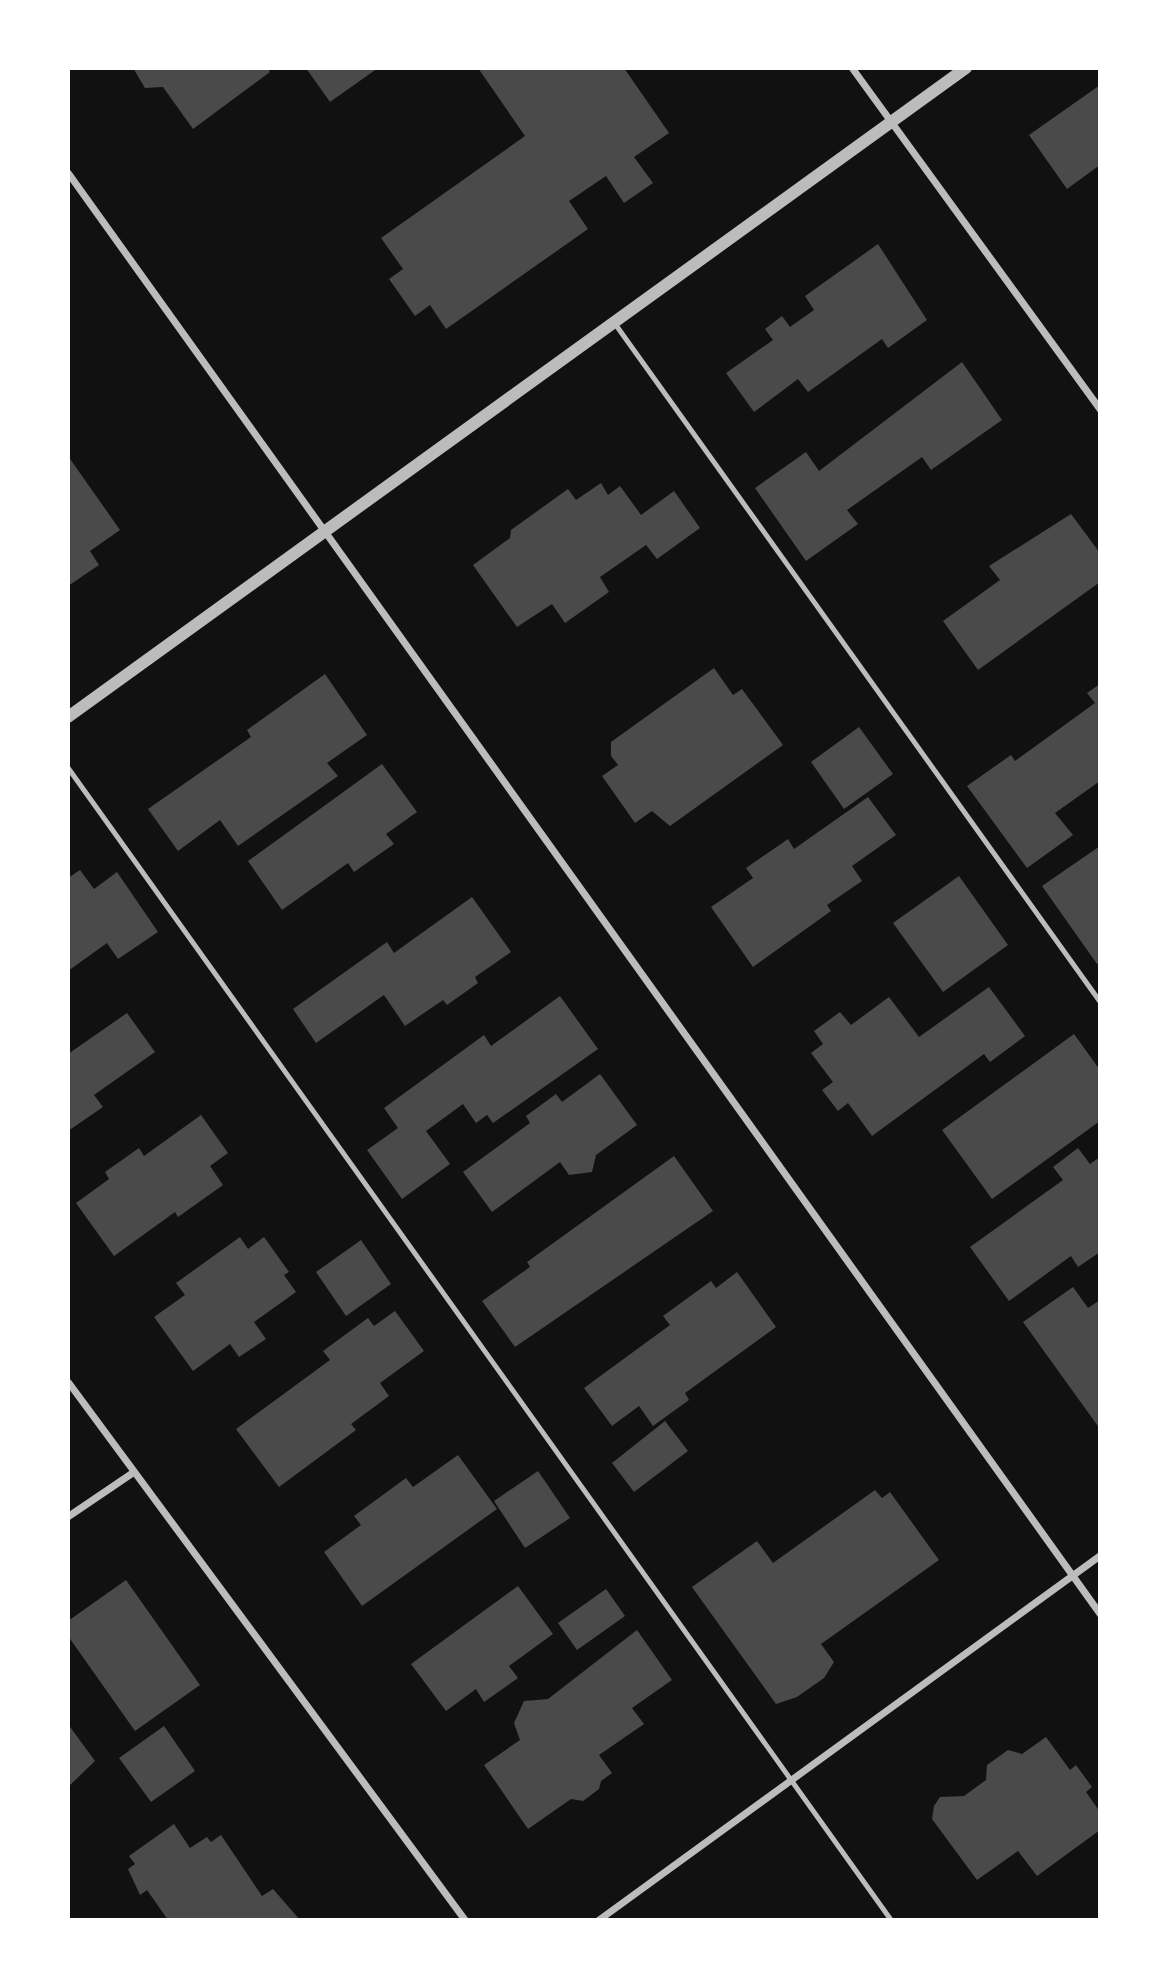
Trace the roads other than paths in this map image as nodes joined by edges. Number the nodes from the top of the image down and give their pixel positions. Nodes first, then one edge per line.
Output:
1 (852, 68) edge
2 (966, 68) edge
3 (891, 120) junction
4 (68, 173) edge
5 (614, 321) junction
6 (1100, 410) edge
7 (323, 530) junction
8 (68, 717) edge
9 (68, 768) edge
10 (1100, 1002) edge
11 (68, 1382) edge
12 (133, 1472) junction
13 (68, 1516) edge
14 (1100, 1555) edge
15 (1072, 1575) junction
16 (1100, 1614) edge
17 (790, 1780) junction
18 (465, 1920) edge
19 (598, 1920) edge
20 (891, 1920) edge

1 - 3 street
2 - 3 street
3 - 5 street
3 - 6 street
4 - 7 street
5 - 7 street
5 - 10 lane
7 - 8 street
7 - 15 street
9 - 17 lane
11 - 12 street
12 - 13 street
12 - 18 street
14 - 15 street
15 - 16 street
15 - 17 street
17 - 19 street
17 - 20 lane

